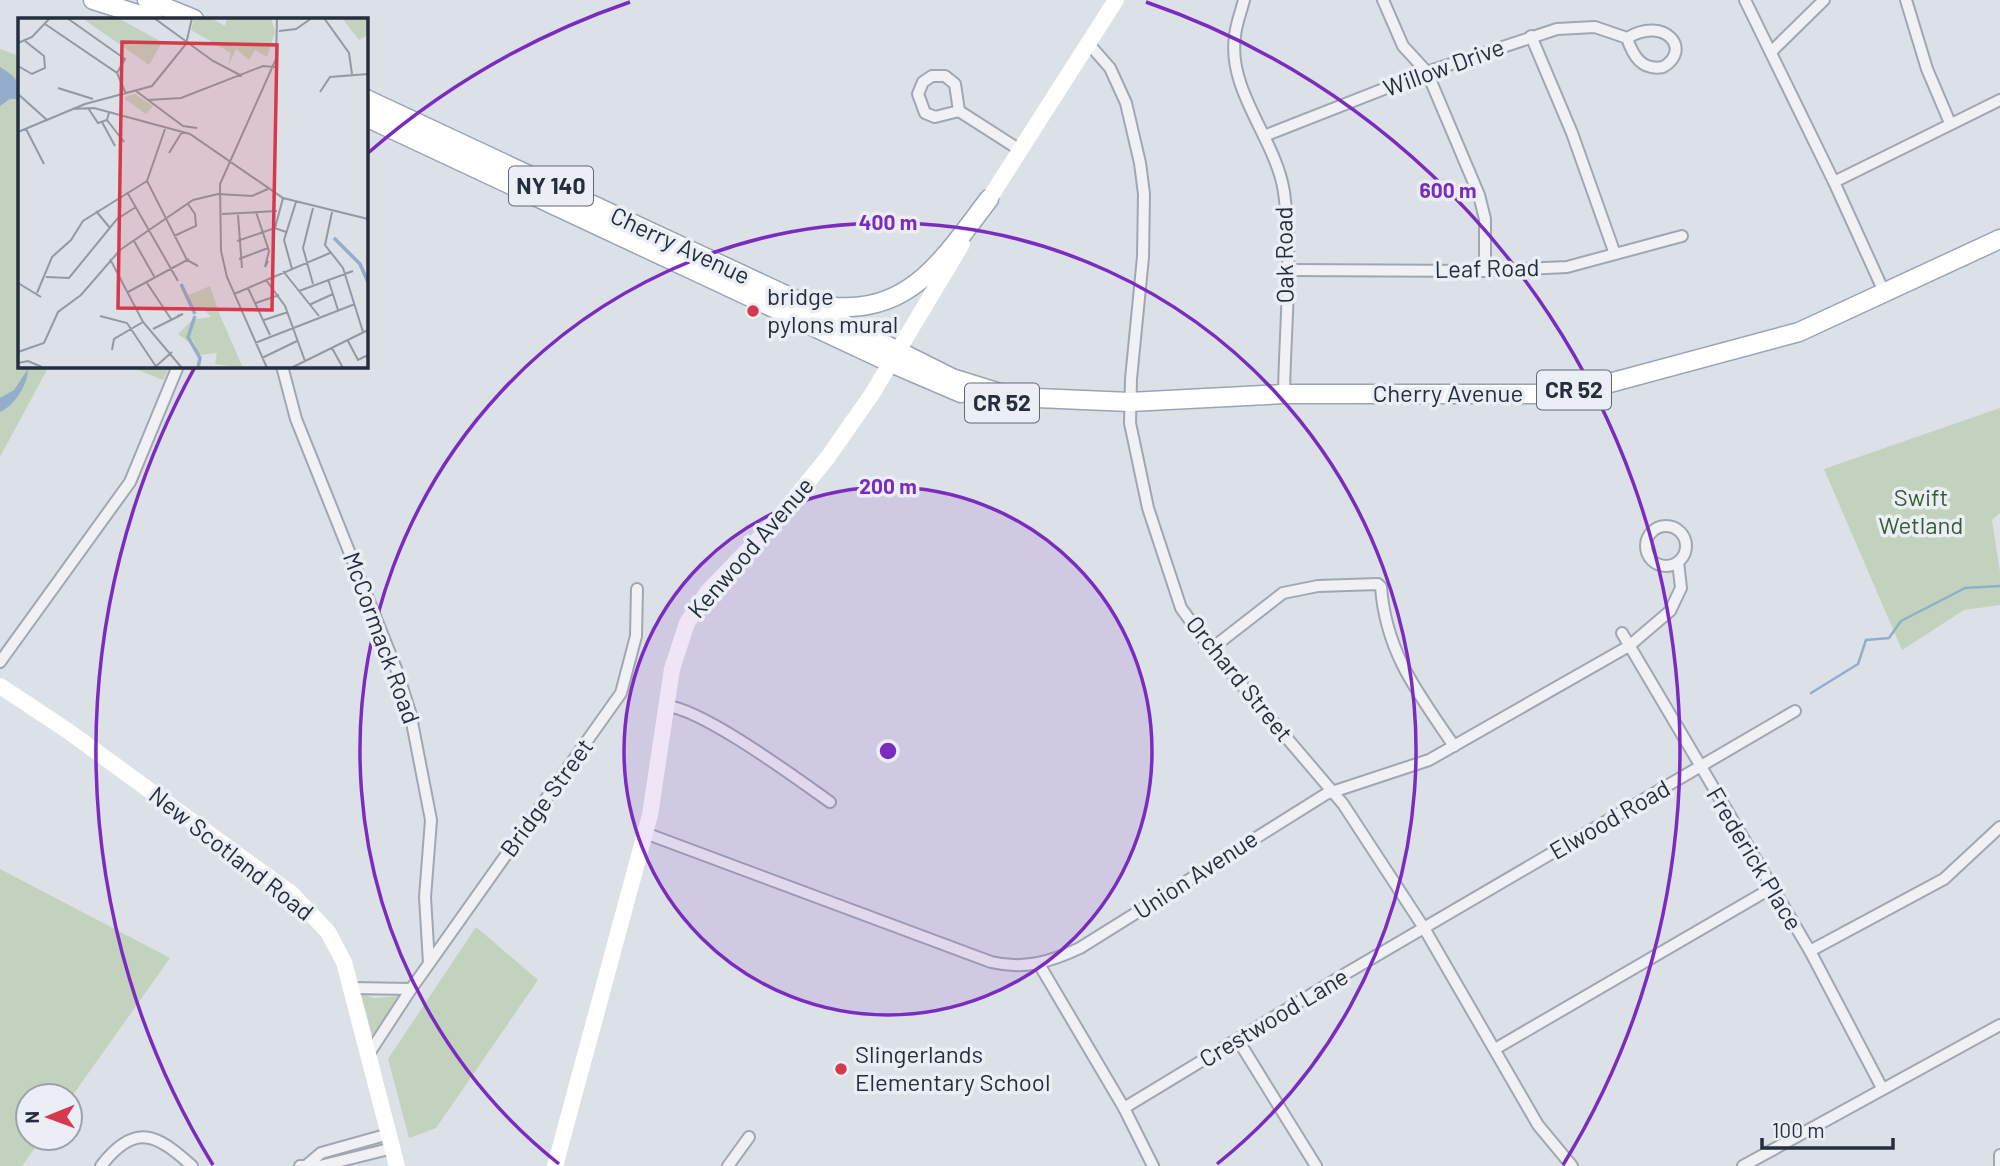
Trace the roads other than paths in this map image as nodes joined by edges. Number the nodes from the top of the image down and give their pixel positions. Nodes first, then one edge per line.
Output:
1 (93, 0) edge
2 (147, 0) edge
3 (1116, 0) edge
4 (1244, 0) edge
5 (1383, 0) edge
6 (1745, 0) edge
7 (1824, 0) edge
8 (1906, 0) edge
9 (160, 15) edge
10 (186, 18) edge
11 (1531, 36) junction
12 (1627, 38) junction
13 (1089, 44) junction
14 (1772, 51) junction
15 (1427, 72) junction
16 (368, 100) edge
17 (2000, 100) edge
18 (959, 111) junction
19 (368, 118) edge
20 (1950, 123) junction
21 (1264, 136) junction
22 (1020, 150) junction
23 (1834, 182) junction
24 (989, 199) junction
25 (1682, 236) dead end
26 (2000, 239) edge
27 (1615, 254) junction
28 (1287, 270) junction
29 (1485, 271) junction
30 (735, 281) junction
31 (1885, 294) junction
32 (790, 307) junction
33 (894, 357) junction
34 (177, 368) edge
35 (283, 368) edge
36 (1284, 394) junction
37 (1125, 402) junction
38 (1678, 562) dead end
39 (637, 589) dead end
40 (1622, 633) dead end
41 (1629, 646) junction
42 (1211, 649) junction
43 (0, 662) edge
44 (0, 686) edge
45 (667, 706) junction
46 (1795, 711) dead end
47 (1454, 746) junction
48 (1700, 769) junction
49 (1333, 792) junction
50 (830, 802) dead end
51 (2000, 827) edge
52 (645, 833) junction
53 (1770, 889) junction
54 (1424, 928) junction
55 (1810, 951) junction
56 (429, 963) junction
57 (1040, 964) junction
58 (351, 988) junction
59 (411, 989) junction
60 (2000, 1025) edge
61 (1238, 1040) junction
62 (1495, 1049) junction
63 (368, 1055) junction
64 (1882, 1088) junction
65 (1124, 1108) junction
66 (749, 1137) dead end
67 (391, 1141) junction
68 (2000, 1155) edge
69 (304, 1165) edge
70 (101, 1166) edge
71 (192, 1166) edge
72 (397, 1166) edge
73 (555, 1166) edge
74 (727, 1166) edge
75 (1153, 1166) edge
76 (1316, 1166) edge
77 (1572, 1166) edge
78 (1743, 1166) edge
79 (2000, 1166) edge

1 - 9 main road
2 - 9 main road
3 - 13 main road, Kenwood Avenue / NY 140
4 - 21 street, Oak Road
5 - 15 street
6 - 14 street
7 - 14 street
8 - 20 street
9 - 10 main road
11 - 12 street, Willow Drive
11 - 15 street, Willow Drive
11 - 27 street
12 - 12 street, Willow Drive
13 - 22 main road, Kenwood Avenue / NY 140
13 - 37 street, Orchard Street
14 - 23 street
15 - 21 street, Willow Drive
15 - 29 street
16 - 30 main road, Cherry Avenue / NY 140
17 - 20 street
18 - 18 street
18 - 22 street
19 - 30 main road, Cherry Avenue / NY 140
20 - 23 street
21 - 28 street, Oak Road
22 - 24 main road, Kenwood Avenue / NY 140
23 - 31 street
24 - 32 main road, NY 140
24 - 33 main road, Kenwood Avenue / NY 140
25 - 27 street, Leaf Road
26 - 31 main road, Cherry Avenue / CR 52
27 - 29 street, Leaf Road
28 - 29 street, Leaf Road
28 - 36 street, Oak Road
30 - 32 main road, Cherry Avenue / NY 140
31 - 36 main road, Cherry Avenue / CR 52
32 - 33 main road, Cherry Avenue / CR 52
33 - 37 main road, Cherry Avenue / CR 52
33 - 45 main road, Kenwood Avenue
34 - 43 street
35 - 56 street, McCormack Road
36 - 37 main road, Cherry Avenue / CR 52
37 - 42 street, Orchard Street
38 - 41 street, Union Avenue
39 - 56 street, Bridge Street
40 - 41 street, Frederick Place
41 - 47 street, Union Avenue
41 - 48 street, Frederick Place
42 - 47 street
42 - 49 street, Orchard Street
44 - 58 main road, New Scotland Road
45 - 50 street
45 - 52 main road, Kenwood Avenue
46 - 48 street, Elwood Road
47 - 49 street, Union Avenue
48 - 53 street, Frederick Place
48 - 54 street, Elwood Road
49 - 54 street, Orchard Street
49 - 57 street, Union Avenue
51 - 55 street
52 - 57 street, Union Avenue
52 - 73 main road, Kenwood Avenue
53 - 55 street, Frederick Place
53 - 62 street
54 - 61 street, Crestwood Lane
54 - 62 street, Orchard Street
55 - 64 street, Frederick Place
56 - 59 street, Bridge Street
57 - 65 street
58 - 59 street
58 - 63 main road, New Scotland Road
59 - 63 street, Bridge Street
60 - 64 street
61 - 65 street, Crestwood Lane
61 - 76 street
62 - 77 street, Orchard Street
63 - 67 main road, New Scotland Road
64 - 78 street
65 - 75 street
66 - 74 street
67 - 69 street
67 - 72 main road, New Scotland Road
68 - 79 street
70 - 71 street

